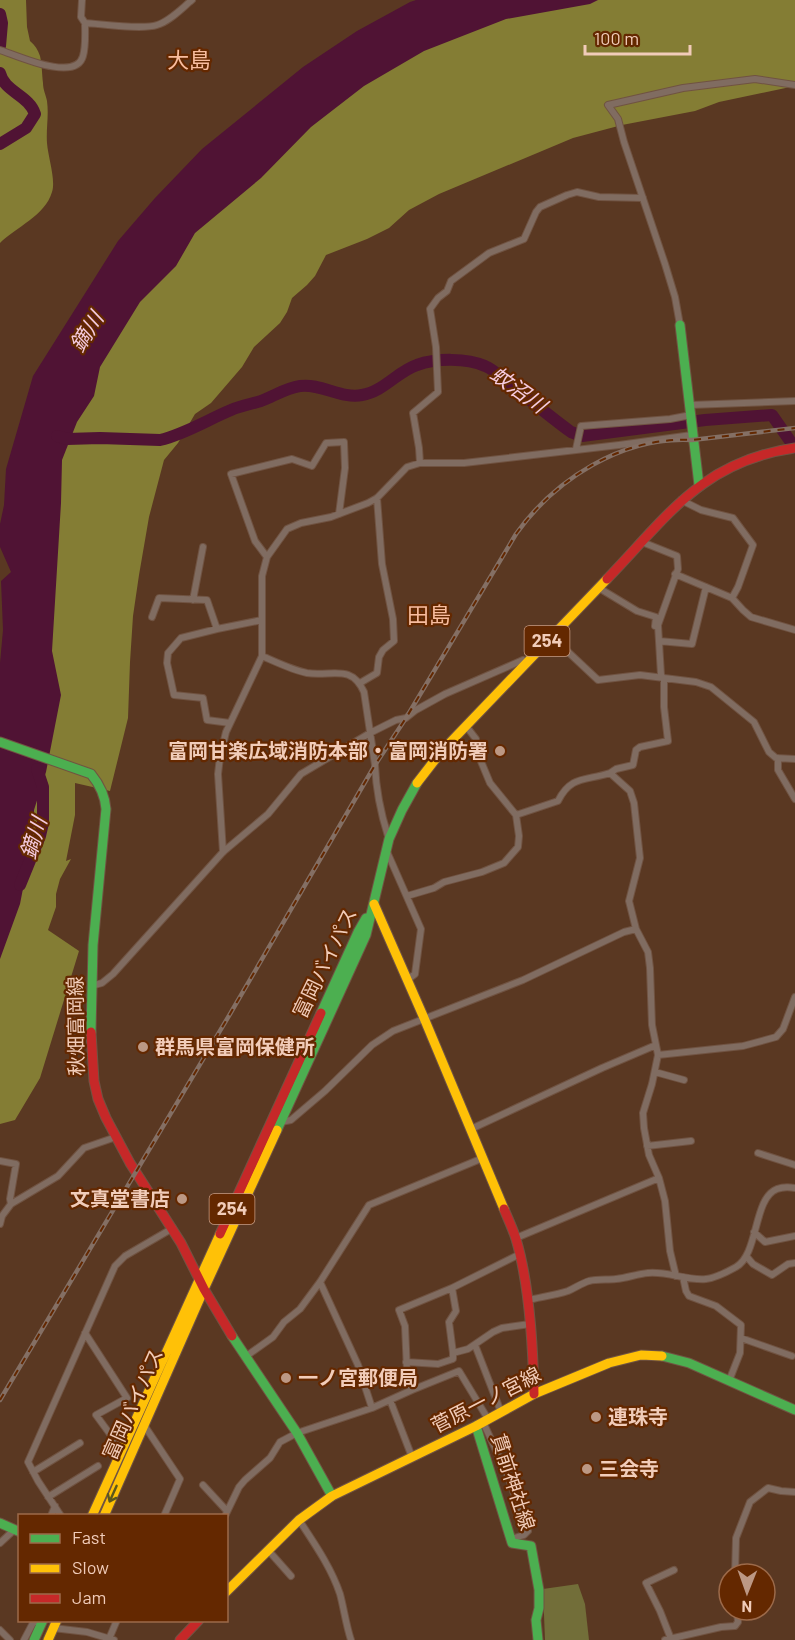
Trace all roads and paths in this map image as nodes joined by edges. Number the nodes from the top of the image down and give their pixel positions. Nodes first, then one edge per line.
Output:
1 (82, 0) edge
2 (192, 0) edge
3 (85, 23) junction
4 (0, 50) edge
5 (795, 86) edge
6 (643, 198) junction
7 (680, 325) joint
8 (795, 401) edge
9 (691, 410) junction
10 (692, 435) junction
11 (577, 446) junction
12 (795, 448) edge
13 (420, 463) junction
14 (699, 485) junction
15 (377, 498) junction
16 (680, 500) junction
17 (339, 514) junction
18 (642, 542) junction
19 (203, 547) dead end
20 (267, 557) junction
21 (675, 574) junction
22 (706, 587) junction
23 (598, 588) junction
24 (732, 598) junction
25 (193, 600) junction
26 (152, 617) dead end
27 (262, 620) junction
28 (658, 628) junction
29 (217, 629) junction
30 (795, 630) edge
31 (659, 641) junction
32 (534, 654) junction
33 (262, 656) junction
34 (663, 680) junction
35 (360, 683) junction
36 (230, 723) junction
37 (466, 725) junction
38 (370, 733) junction
39 (0, 742) edge
40 (778, 758) junction
41 (795, 759) edge
42 (610, 772) junction
43 (795, 799) edge
44 (516, 815) junction
45 (389, 840) junction
46 (387, 851) junction
47 (224, 852) junction
48 (407, 896) junction
49 (374, 904) junction
50 (636, 929) junction
51 (407, 980) junction
52 (91, 986) junction
53 (795, 998) edge
54 (424, 1018) junction
55 (656, 1046) junction
56 (658, 1055) junction
57 (655, 1072) junction
58 (684, 1080) dead end
59 (281, 1122) junction
60 (471, 1129) junction
61 (116, 1137) junction
62 (691, 1141) dead end
63 (647, 1146) junction
64 (758, 1153) dead end
65 (483, 1158) junction
66 (0, 1161) edge
67 (795, 1165) edge
68 (659, 1178) junction
69 (795, 1188) edge
70 (11, 1204) junction
71 (0, 1224) edge
72 (173, 1228) junction
73 (754, 1232) junction
74 (795, 1236) edge
75 (516, 1238) junction
76 (520, 1254) junction
77 (747, 1257) junction
78 (795, 1263) edge
79 (676, 1276) junction
80 (683, 1277) junction
81 (200, 1278) junction
82 (320, 1282) junction
83 (452, 1288) junction
84 (204, 1289) junction
85 (528, 1300) junction
86 (530, 1324) junction
87 (86, 1333) junction
88 (741, 1338) junction
89 (475, 1345) junction
90 (453, 1356) junction
91 (792, 1356) dead end
92 (245, 1357) junction
93 (406, 1362) junction
94 (459, 1371) junction
95 (729, 1381) junction
96 (412, 1390) junction
97 (534, 1394) junction
98 (390, 1400) junction
99 (372, 1408) junction
100 (795, 1410) edge
101 (501, 1412) junction
102 (482, 1423) junction
103 (144, 1425) junction
104 (297, 1434) junction
105 (80, 1443) dead end
106 (118, 1445) dead end
107 (412, 1457) junction
108 (98, 1466) dead end
109 (33, 1472) junction
110 (203, 1485) dead end
111 (795, 1492) edge
112 (332, 1496) junction
113 (48, 1497) junction
114 (55, 1506) junction
115 (226, 1513) edge
116 (51, 1514) edge
117 (60, 1514) edge
118 (92, 1514) edge
119 (104, 1514) edge
120 (164, 1514) edge
121 (299, 1520) junction
122 (0, 1523) edge
123 (17, 1531) edge
124 (511, 1539) junction
125 (0, 1543) edge
126 (268, 1550) junction
127 (735, 1562) edge
128 (674, 1570) dead end
129 (291, 1576) dead end
130 (228, 1590) edge
131 (33, 1622) edge
132 (116, 1622) edge
133 (193, 1622) edge
134 (738, 1622) edge
135 (42, 1624) edge
136 (55, 1624) edge
137 (0, 1630) edge
138 (111, 1639) edge
139 (668, 1639) edge
140 (10, 1640) edge
141 (24, 1640) edge
142 (34, 1640) edge
143 (48, 1640) edge
144 (180, 1640) edge
145 (351, 1640) edge
146 (538, 1640) edge

1 - 3 street
2 - 3 street
3 - 4 street
5 - 6 street
6 - 7 street
6 - 13 street
7 - 9 main road
8 - 9 street
9 - 10 main road
9 - 11 street
10 - 11 street
10 - 14 main road
11 - 13 street
12 - 14 main road, 254
13 - 15 street
14 - 16 main road, 254
15 - 17 street
15 - 35 street
16 - 18 main road, 254
16 - 24 street
17 - 20 street
17 - 20 street
18 - 21 street
18 - 23 main road, 254
19 - 25 street
20 - 27 street
21 - 22 street
21 - 28 street
22 - 24 street
22 - 31 street
23 - 28 street
23 - 32 main road, 254
24 - 30 street
25 - 26 street
25 - 29 street
27 - 29 street
27 - 33 street
28 - 31 street
29 - 36 street
31 - 34 street
32 - 34 street
32 - 37 main road, 254
32 - 38 street
33 - 35 street
33 - 36 street
34 - 40 street
34 - 42 street
35 - 38 street
36 - 47 street
37 - 44 street
37 - 45 main road, 254
38 - 45 street
38 - 47 street
39 - 52 main road, 秋畑富岡線
40 - 41 street
40 - 43 street
42 - 44 street
42 - 50 street
44 - 48 street
45 - 46 main road, 254
46 - 48 street
46 - 49 main road, 254
47 - 52 street
48 - 51 street
49 - 51 main road
49 - 59 main road, 富岡バイパス / 254
49 - 81 main road, 富岡バイパス / 254
50 - 54 street
50 - 55 street
51 - 54 main road
52 - 61 main road, 秋畑富岡線
53 - 56 street
54 - 59 street
54 - 60 main road
55 - 56 street
55 - 60 street
56 - 57 street
57 - 58 street
57 - 63 street
59 - 84 main road, 富岡バイパス / 254
60 - 65 main road
61 - 70 street
61 - 72 main road, 秋畑富岡線
62 - 63 street
63 - 68 street
64 - 67 street
65 - 75 main road
65 - 82 street
66 - 70 street
68 - 75 street
68 - 79 street
69 - 73 street
70 - 71 street
72 - 81 main road, 秋畑富岡線
72 - 87 street
73 - 74 street
73 - 77 street
75 - 76 main road
76 - 83 street
76 - 85 main road
77 - 78 street
77 - 80 street
79 - 80 street
79 - 85 street
80 - 88 street
81 - 84 main road, 秋畑富岡線
81 - 118 main road, 富岡バイパス / 254
82 - 92 street
82 - 99 street
83 - 90 street
83 - 93 street
84 - 92 main road, 秋畑富岡線
84 - 103 main road, 富岡バイパス / 254
85 - 86 main road
86 - 89 street
86 - 97 main road
87 - 106 street
87 - 109 street
88 - 91 street
88 - 95 street
89 - 90 street
89 - 101 street
90 - 93 street
90 - 94 street
92 - 104 main road, 秋畑富岡線
93 - 96 street
94 - 96 street
94 - 102 street
95 - 97 main road, 菅原一ノ宮線
95 - 100 main road, 菅原一ノ宮線
96 - 98 street
97 - 101 main road, 菅原一ノ宮線
98 - 99 street
98 - 107 street
99 - 104 street
101 - 102 main road, 菅原一ノ宮線
102 - 107 main road, 菅原一ノ宮線
102 - 124 main road, 貫前神社線
102 - 124 street
103 -> 119 main road, 富岡バイパス / 254
103 - 120 street
104 - 112 main road, 秋畑富岡線
104 - 115 street
105 - 109 street
107 - 112 main road, 菅原一ノ宮線
108 - 113 street
109 - 113 street
110 - 115 street
111 - 127 street
112 - 121 main road, 菅原一ノ宮線
113 - 114 street
114 - 116 street
114 - 117 street
121 - 126 main road, 菅原一ノ宮線
121 - 145 street
122 - 123 main road
123 - 125 street
124 - 146 main road, 貫前神社線
126 - 129 street
126 - 130 main road, 菅原一ノ宮線
128 - 139 street
131 - 141 street
132 - 138 street
133 - 144 main road
134 - 139 street
135 - 136 street
135 - 142 main road
136 - 138 street
136 - 143 main road
137 - 140 street

